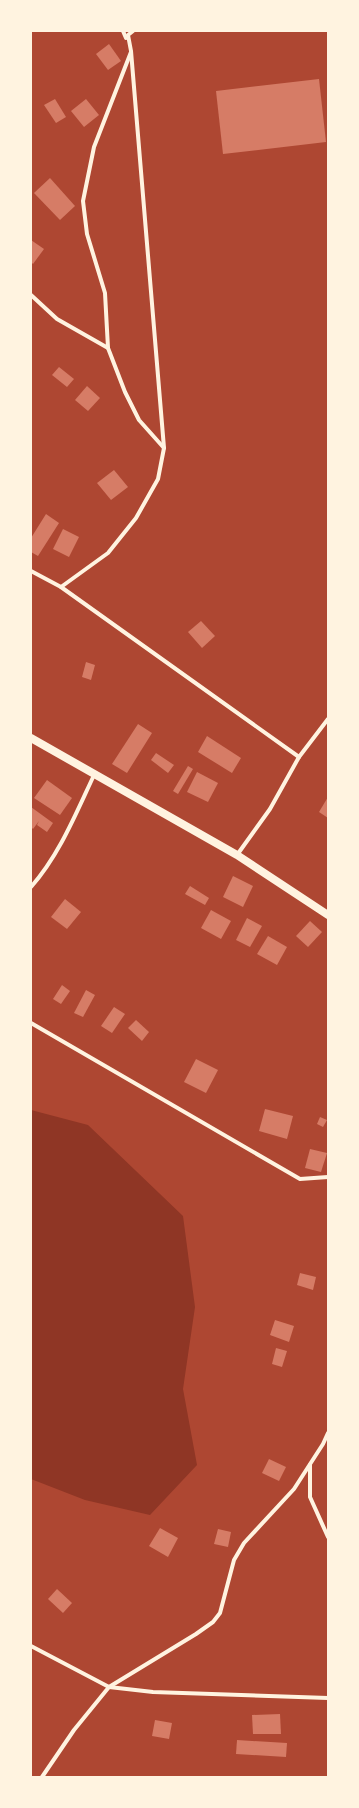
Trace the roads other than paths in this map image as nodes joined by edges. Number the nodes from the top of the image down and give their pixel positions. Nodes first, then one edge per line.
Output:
1 (123, 31) edge
2 (133, 31) edge
3 (131, 50) junction
4 (31, 295) edge
5 (108, 348) junction
6 (164, 448) junction
7 (31, 571) edge
8 (61, 587) junction
9 (328, 719) edge
10 (31, 738) edge
11 (299, 757) junction
12 (95, 773) junction
13 (237, 855) junction
14 (31, 887) edge
15 (328, 915) edge
16 (31, 1023) edge
17 (328, 1177) edge
18 (328, 1433) edge
19 (310, 1465) junction
20 (328, 1537) edge
21 (31, 1646) edge
22 (109, 1687) junction
23 (328, 1698) edge
24 (42, 1777) edge

1 - 3 street
2 - 3 street
3 - 5 street
3 - 6 street
4 - 5 street
5 - 6 street
6 - 8 street
7 - 8 street
8 - 11 street
9 - 11 street
10 - 12 main road
11 - 13 street
12 - 13 main road
12 - 14 street
13 - 15 main road
16 - 17 street
18 - 19 street
19 - 20 street
19 - 22 street
21 - 22 street
22 - 23 street
22 - 24 street

